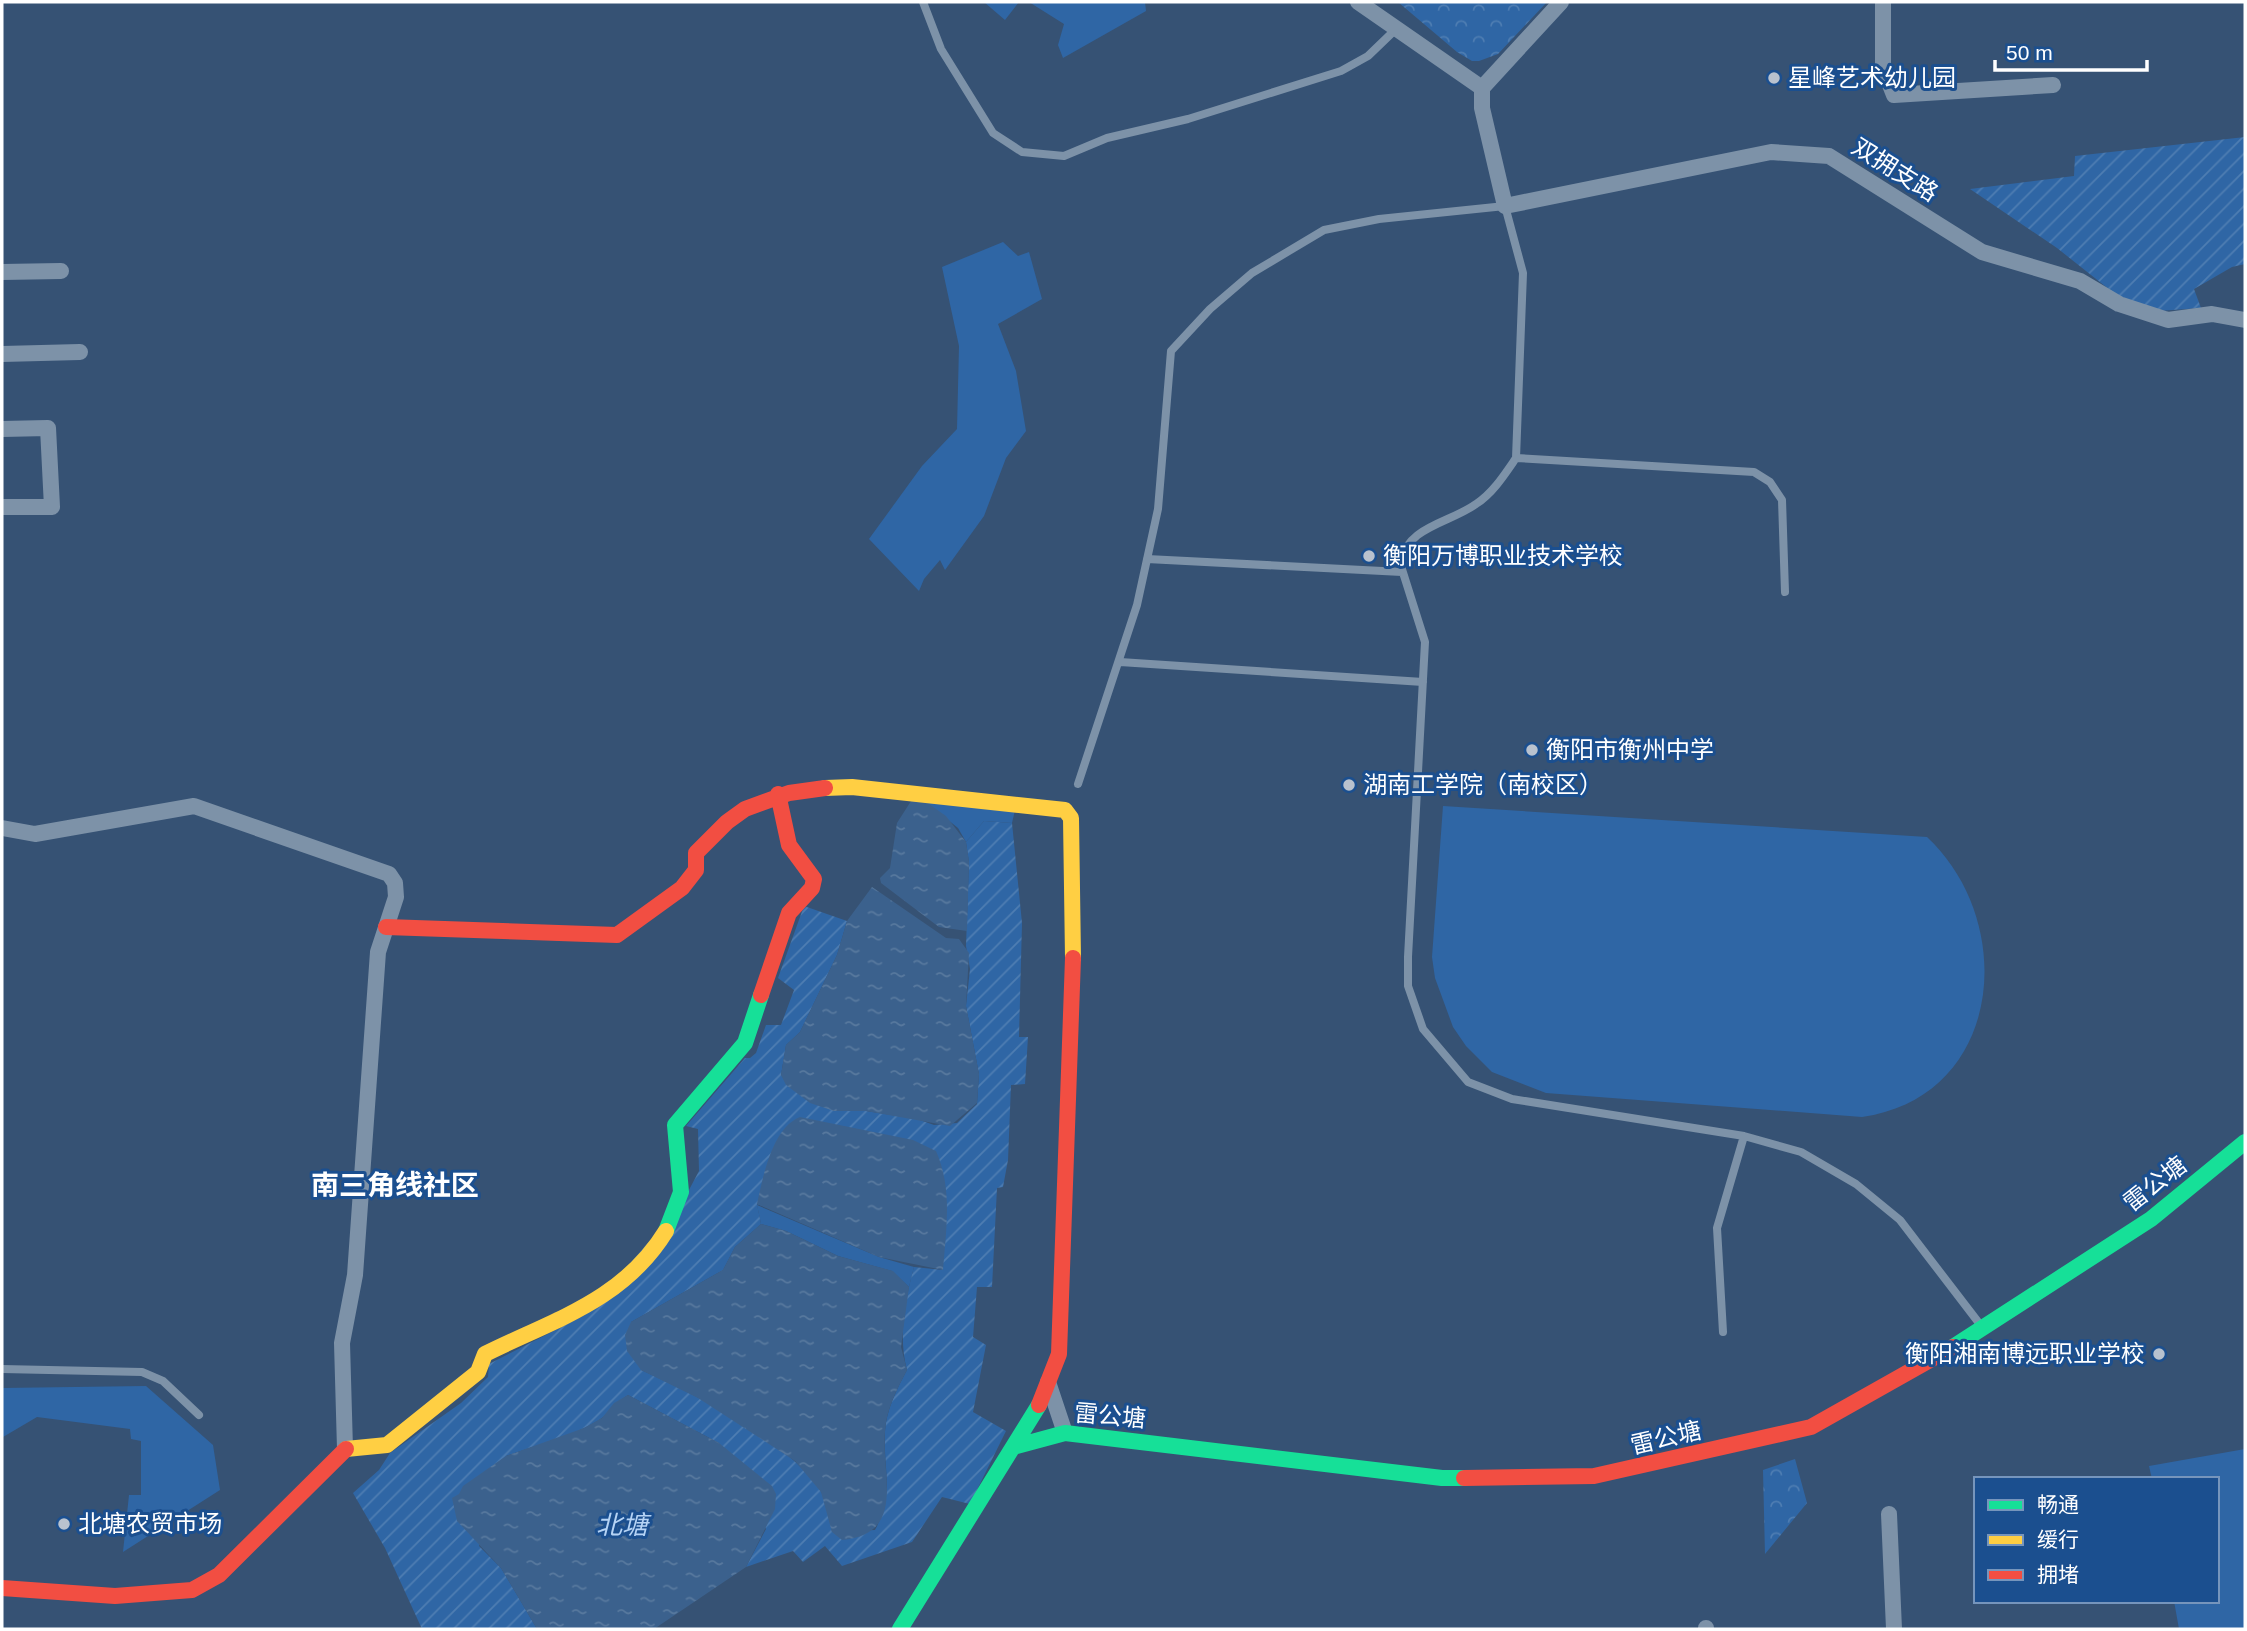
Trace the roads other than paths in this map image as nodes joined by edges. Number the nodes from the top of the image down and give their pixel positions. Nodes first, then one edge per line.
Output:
1 (922, 2) edge
2 (1358, 2) edge
3 (1561, 2) edge
4 (1883, 2) edge
5 (1395, 30) junction
6 (2053, 85) dead end
7 (1482, 88) junction
8 (1505, 206) junction
9 (61, 271) dead end
10 (2, 272) edge
11 (2245, 320) edge
12 (80, 352) dead end
13 (2, 354) edge
14 (2, 429) edge
15 (1516, 458) junction
16 (2, 507) edge
17 (1147, 559) junction
18 (1402, 572) junction
19 (1785, 592) dead end
20 (1120, 662) junction
21 (1423, 682) junction
22 (1078, 785) dead end
23 (778, 794) junction
24 (2, 828) edge
25 (386, 927) junction
26 (1744, 1136) junction
27 (2245, 1142) edge
28 (1983, 1329) junction
29 (1723, 1332) dead end
30 (2, 1369) edge
31 (1048, 1381) junction
32 (199, 1415) dead end
33 (1065, 1433) junction
34 (1013, 1447) junction
35 (345, 1449) junction
36 (1889, 1514) dead end
37 (2, 1588) edge
38 (900, 1629) edge
39 (1894, 1629) edge

1 - 5 lane
2 - 5 street
3 - 7 street
4 - 6 street
5 - 7 street
7 - 8 street
8 - 11 street, 双拥支路
8 - 15 lane
8 - 17 lane
9 - 10 street
12 - 13 street
14 - 16 street
15 - 18 lane
15 - 19 lane
17 - 18 lane
17 - 20 lane
18 - 21 lane
20 - 21 lane
20 - 22 lane
21 - 26 lane
23 - 25 street
23 - 31 street
23 - 35 street
24 - 25 street
25 - 35 street
26 - 28 lane
26 - 29 lane
27 - 28 street, 雷公塘
28 - 33 street, 雷公塘
30 - 32 lane
31 - 33 street
31 - 34 street
33 - 34 street, 雷公塘
34 - 38 street
35 - 37 street
36 - 39 street

